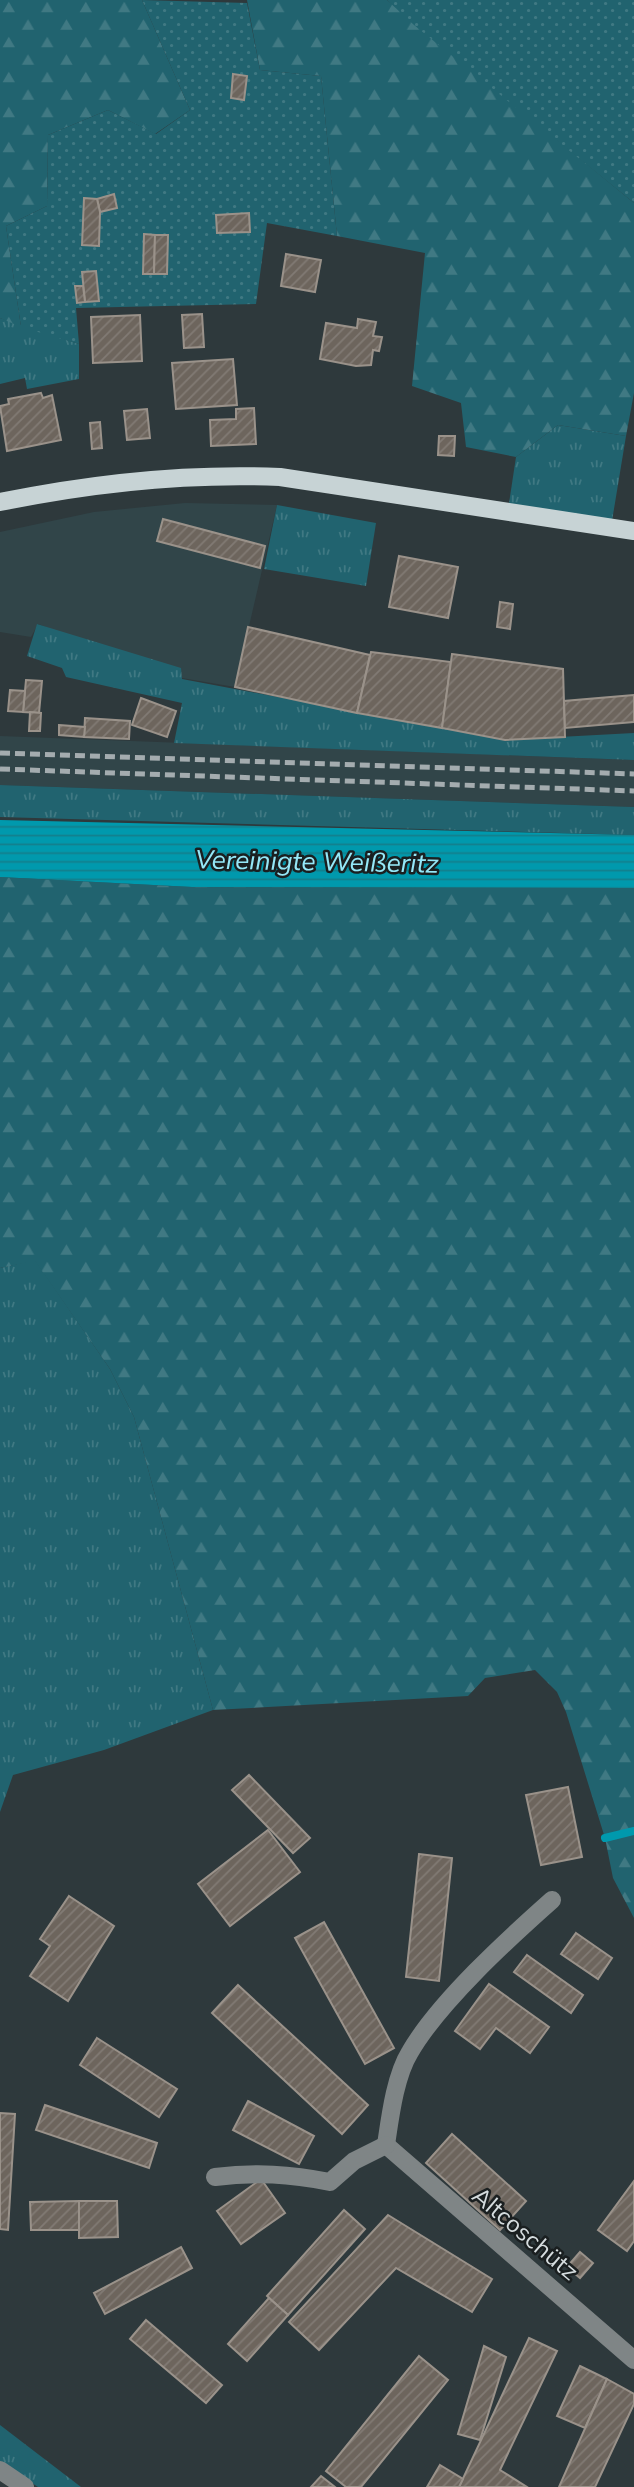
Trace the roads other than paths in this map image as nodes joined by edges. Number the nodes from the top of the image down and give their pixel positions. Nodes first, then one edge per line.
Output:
1 (0, 502) edge
2 (634, 531) edge
3 (552, 1900) dead end
4 (386, 2145) junction
5 (215, 2177) dead end
6 (634, 2360) edge
7 (0, 2470) edge
8 (25, 2487) edge

1 - 2 main road
3 - 4 street
4 - 5 street
4 - 6 street, Altcoschütz
7 - 8 street

